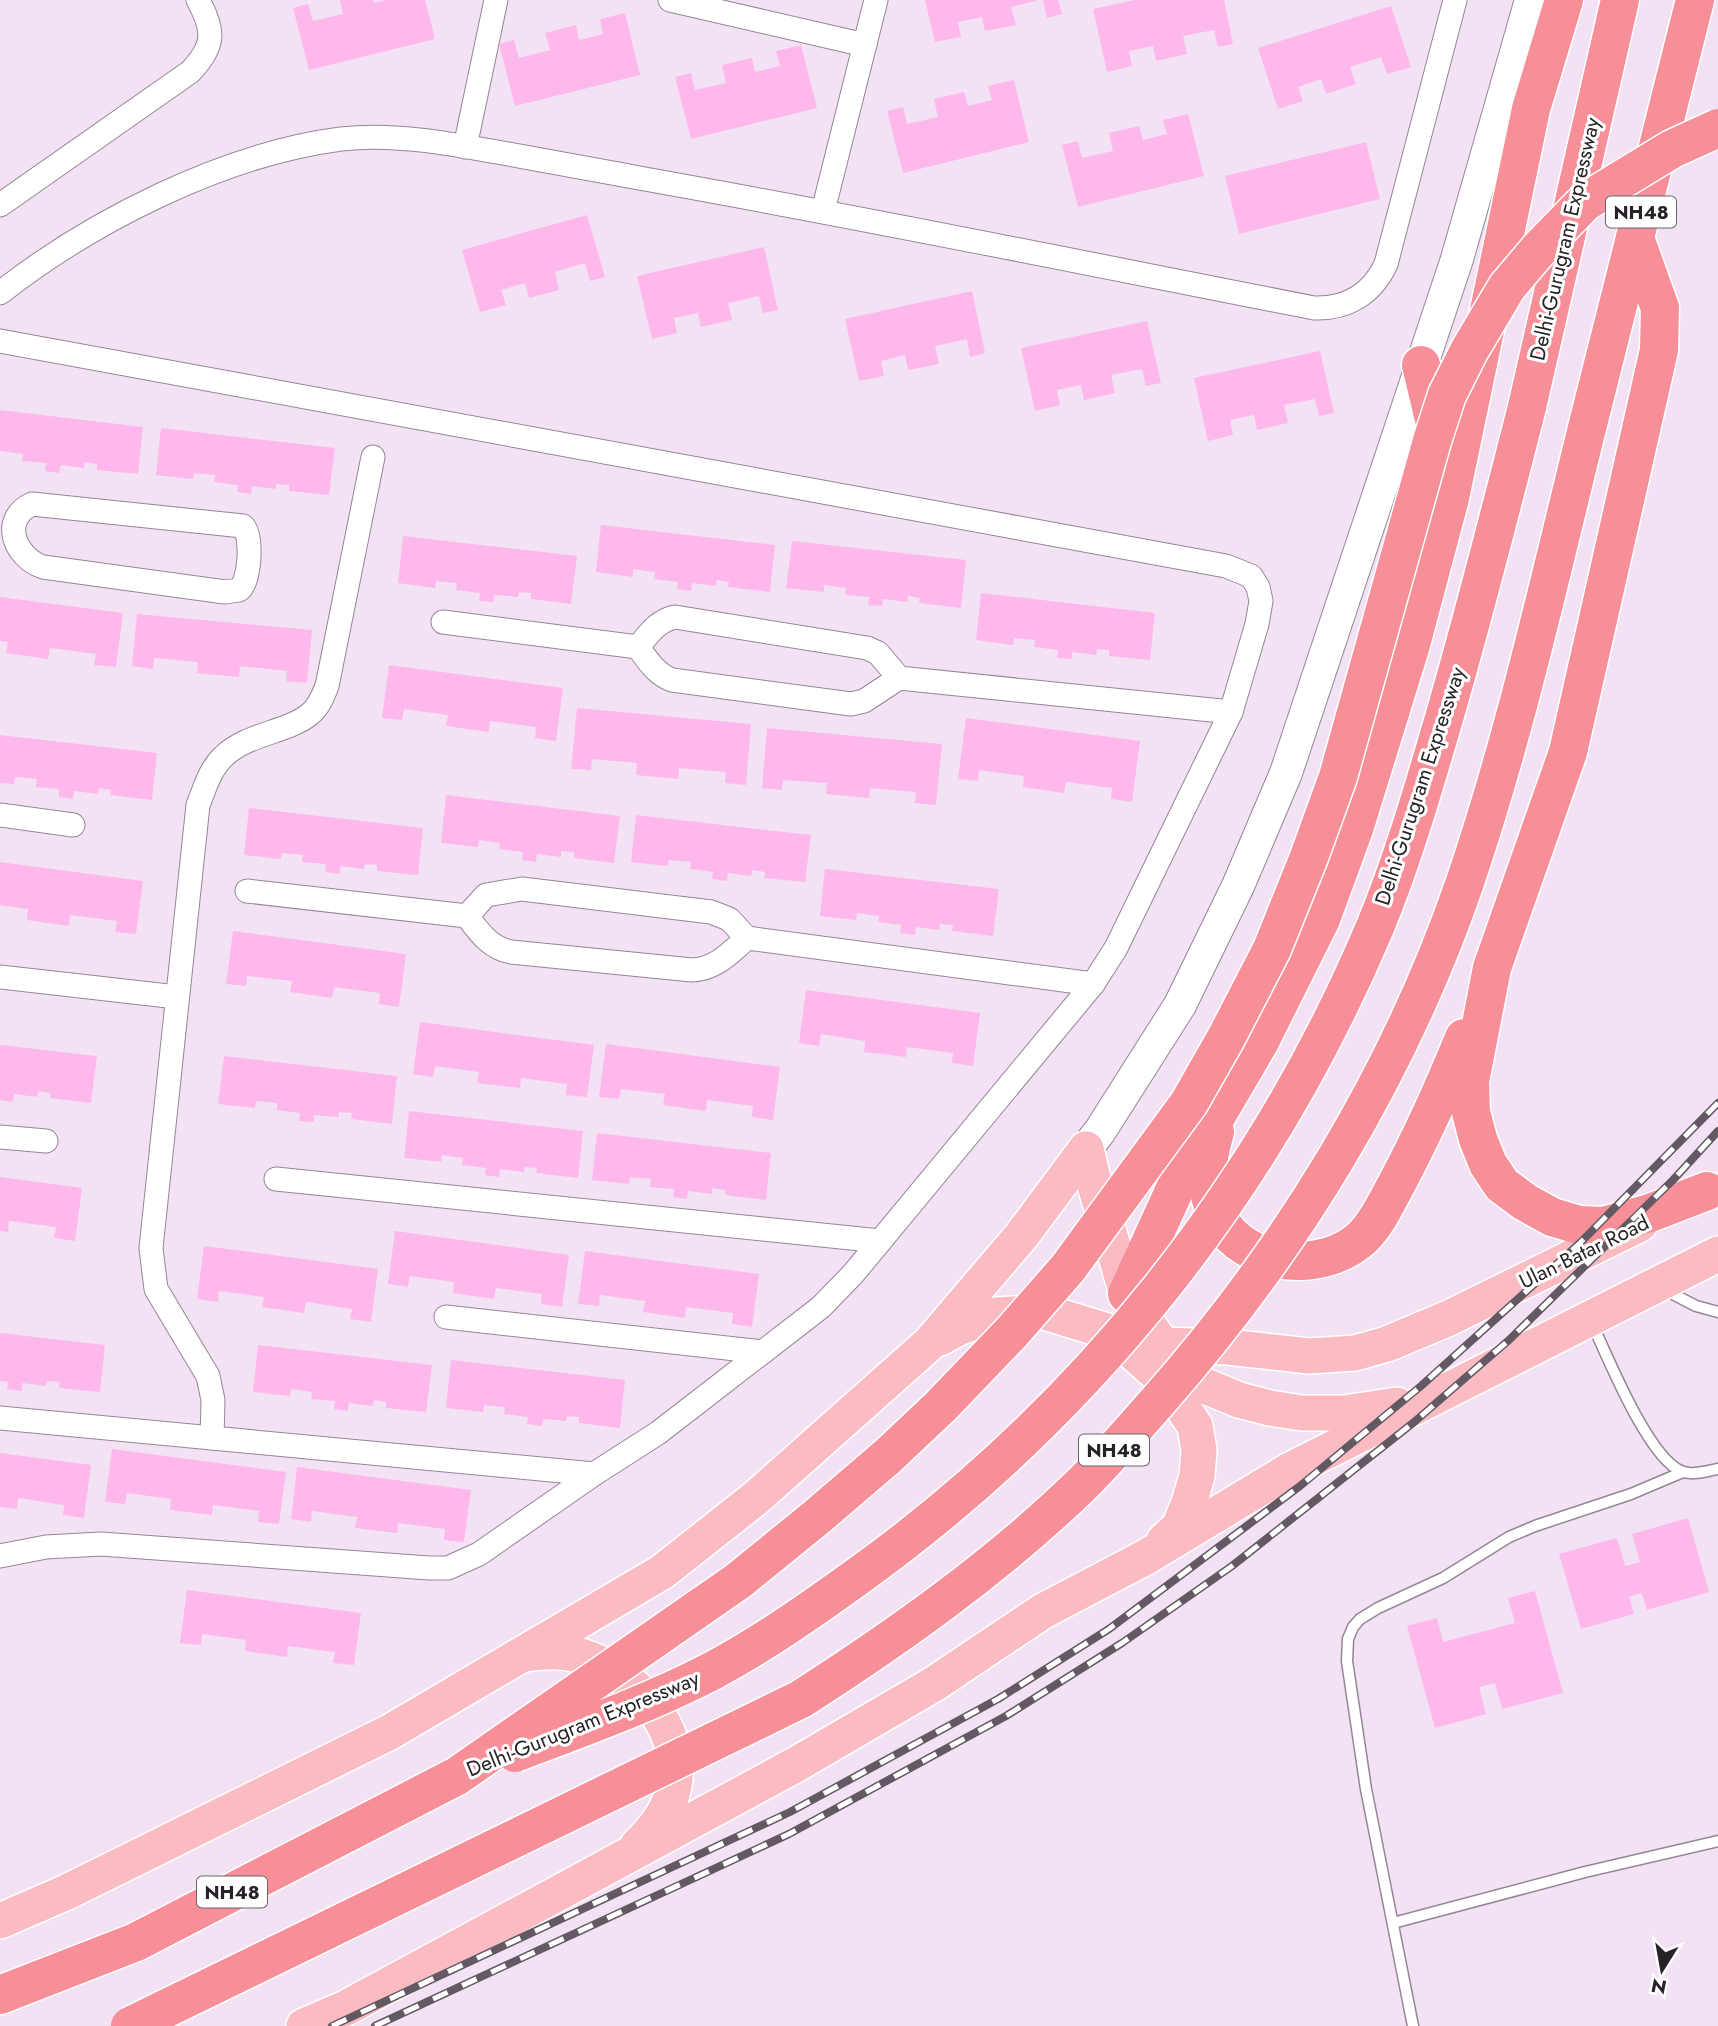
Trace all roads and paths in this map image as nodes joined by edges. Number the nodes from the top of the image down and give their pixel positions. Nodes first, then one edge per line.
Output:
1 (198, 0) edge
2 (496, 0) edge
3 (670, 0) edge
4 (876, 0) edge
5 (1455, 0) edge
6 (1531, 0) edge
7 (1564, 0) edge
8 (1620, 0) edge
9 (1695, 0) edge
10 (864, 45) junction
11 (1718, 128) edge
12 (464, 147) junction
13 (0, 205) edge
14 (823, 211) junction
15 (1634, 238) junction
16 (0, 293) edge
17 (0, 341) edge
18 (1421, 365) junction
19 (373, 457) dead end
20 (1450, 498) junction
21 (6, 528) edge
22 (443, 622) dead end
23 (638, 647) junction
24 (900, 678) junction
25 (1231, 712) junction
26 (0, 815) edge
27 (73, 825) dead end
28 (247, 891) dead end
29 (467, 916) junction
30 (747, 939) junction
31 (1492, 968) junction
32 (0, 977) edge
33 (1093, 984) junction
34 (177, 997) junction
35 (1222, 1107) junction
36 (0, 1137) edge
37 (46, 1141) dead end
38 (1086, 1149) junction
39 (276, 1180) dead end
40 (1713, 1188) edge
41 (880, 1241) junction
42 (1718, 1254) edge
43 (1657, 1285) junction
44 (1128, 1294) junction
45 (1718, 1312) edge
46 (446, 1317) dead end
47 (1591, 1320) junction
48 (930, 1343) junction
49 (1161, 1345) junction
50 (763, 1352) junction
51 (1464, 1382) junction
52 (0, 1418) edge
53 (212, 1438) junction
54 (1718, 1469) edge
55 (1683, 1472) junction
56 (594, 1474) junction
57 (0, 1556) edge
58 (1146, 1557) junction
59 (521, 1655) junction
60 (457, 1776) junction
61 (1718, 1841) edge
62 (628, 1855) junction
63 (0, 1921) edge
64 (1393, 1923) junction
65 (0, 1995) edge
66 (130, 2026) edge
67 (304, 2026) edge
68 (1412, 2026) edge

1 - 13 street
2 - 12 street
3 - 10 street
4 - 10 street
5 - 14 street
6 - 18 main road
7 - 20 highway
8 - 60 highway, Delhi-Gurugram Expressway / NH48, bridge
9 - 15 highway, NH48
10 - 14 street
11 - 60 highway, bridge
12 - 14 street
12 - 16 street
15 - 31 highway
15 - 66 highway, NH48, bridge
17 - 25 street
18 - 20 highway
18 - 38 main road
19 - 34 street
20 - 35 highway
21 - 21 street
22 - 23 street
23 - 24 street
23 - 24 street
24 - 25 street
25 - 33 street
26 - 27 street
28 - 29 street
29 - 30 street
29 - 30 street
30 - 33 street
31 - 35 highway
31 - 40 highway
32 - 34 street
33 - 41 street
34 - 53 street
35 - 44 highway
36 - 37 street
38 - 44 main road
38 - 48 main road
39 - 41 street
40 - 49 main road, Ulan Batar Road
41 - 50 street
42 - 43 main road
43 - 45 lane
43 - 47 main road
44 - 49 main road
46 - 50 street
47 - 51 main road
47 - 55 lane
48 - 58 main road
48 - 59 main road
49 - 51 main road
50 - 56 street
51 - 58 main road
52 - 53 street
53 - 56 street
54 - 55 lane
55 - 64 lane
56 - 57 street
58 - 62 main road
59 - 62 main road
59 - 63 main road
60 - 65 highway, Delhi-Gurugram Expressway / NH48
61 - 64 lane
62 - 67 main road
64 - 68 lane

